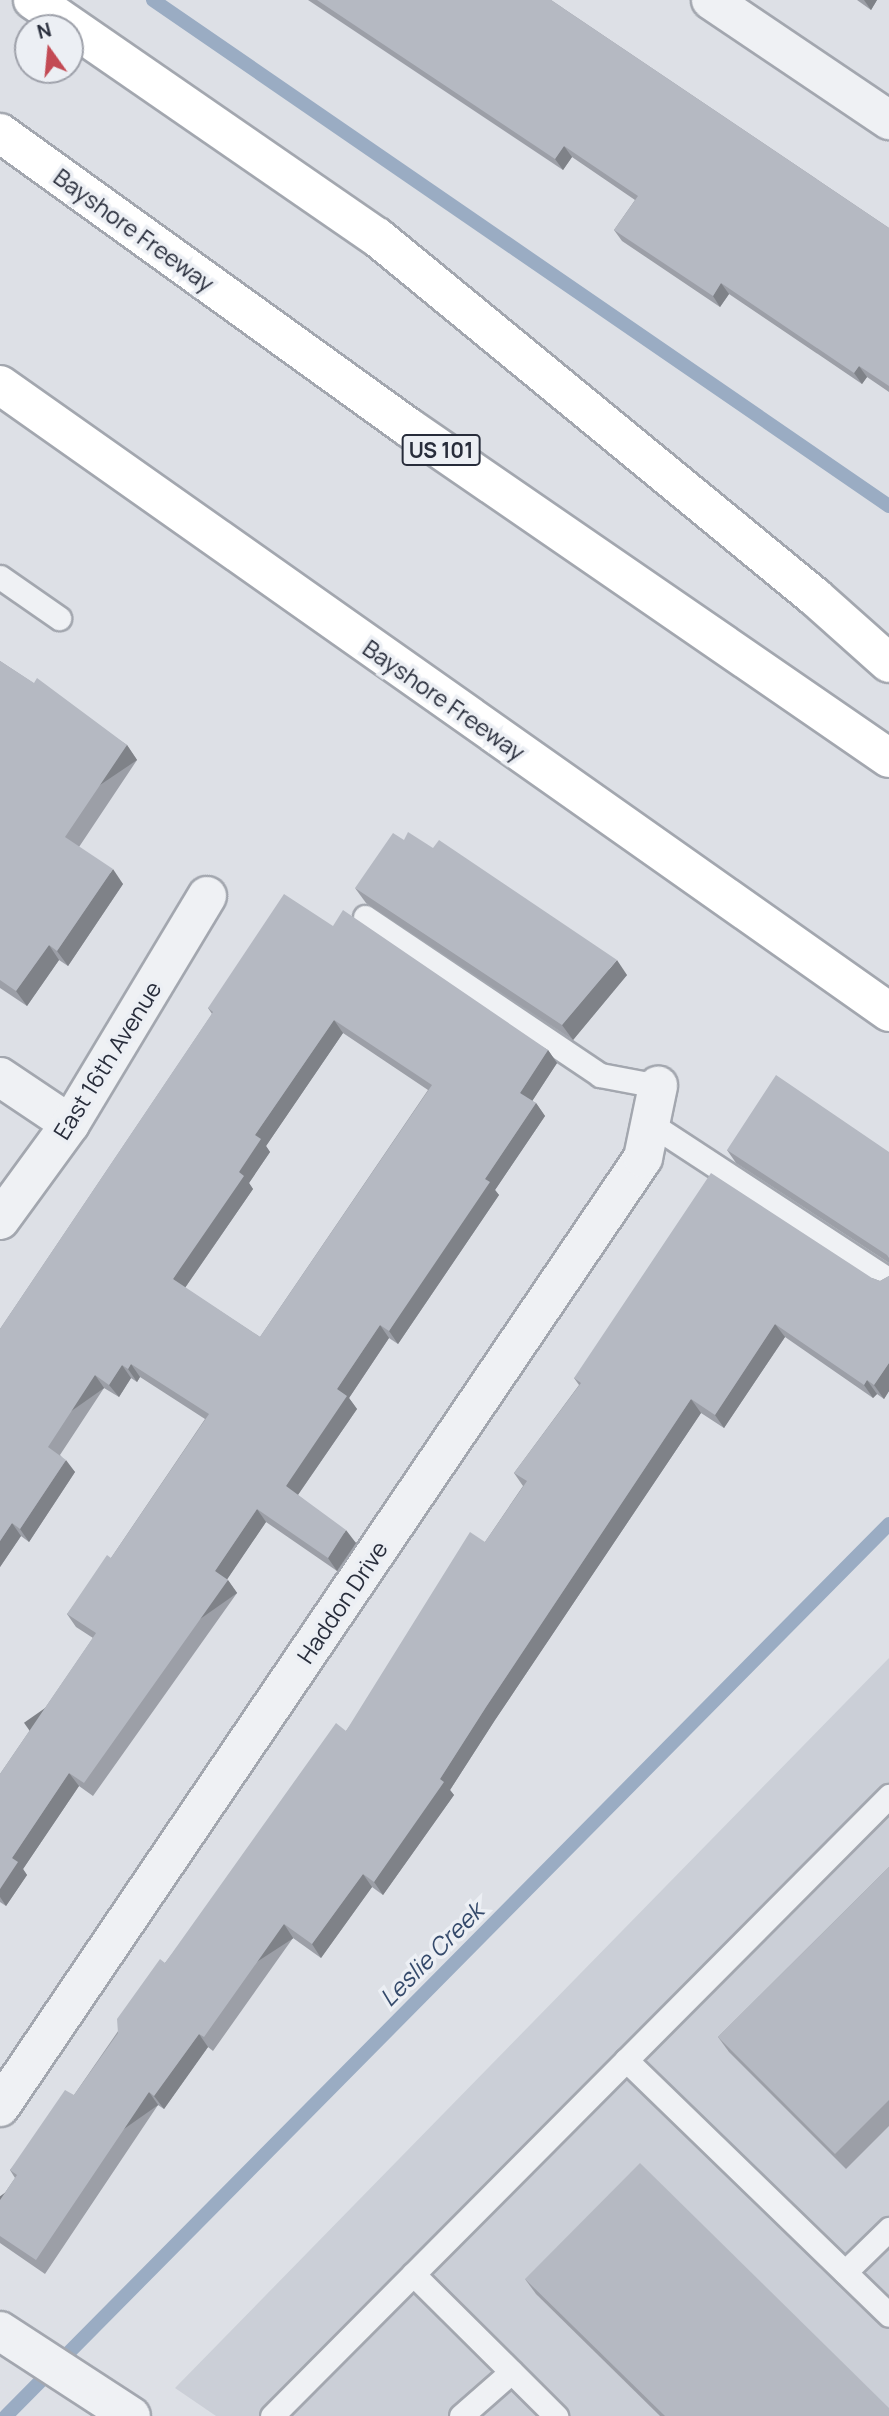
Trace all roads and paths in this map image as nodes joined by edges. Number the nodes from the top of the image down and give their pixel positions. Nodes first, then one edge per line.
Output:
1 (33, 0) edge
2 (711, 0) edge
3 (889, 120) edge
4 (0, 133) edge
5 (0, 385) edge
6 (0, 577) edge
7 (59, 618) dead end
8 (889, 663) edge
9 (889, 758) edge
10 (207, 896) dead end
11 (365, 917) edge
12 (889, 1013) edge
13 (0, 1077) edge
14 (658, 1086) joint
15 (70, 1124) junction
16 (651, 1124) junction
17 (0, 1220) edge
18 (889, 1280) edge
19 (889, 1796) edge
20 (626, 2060) junction
21 (0, 2106) edge
22 (889, 2229) edge
23 (845, 2272) junction
24 (413, 2274) junction
25 (889, 2315) edge
26 (4, 2334) edge
27 (511, 2372) junction
28 (125, 2412) edge
29 (272, 2416) edge
30 (461, 2416) edge
31 (556, 2416) edge

1 - 8 highway
2 - 3 street
4 - 9 highway, Bayshore Freeway / US 101
5 - 12 highway, Bayshore Freeway
6 - 7 lane
10 - 15 street, East 16th Avenue
11 - 14 lane
13 - 15 street
14 - 16 street, Haddon Drive
15 - 17 street, East 16th Avenue
16 - 18 lane
16 - 21 street, Haddon Drive
19 - 20 lane
20 - 23 lane
20 - 24 lane
22 - 23 lane
23 - 25 lane
24 - 27 lane
24 - 29 lane
26 - 28 street
27 - 30 lane
27 - 31 lane

